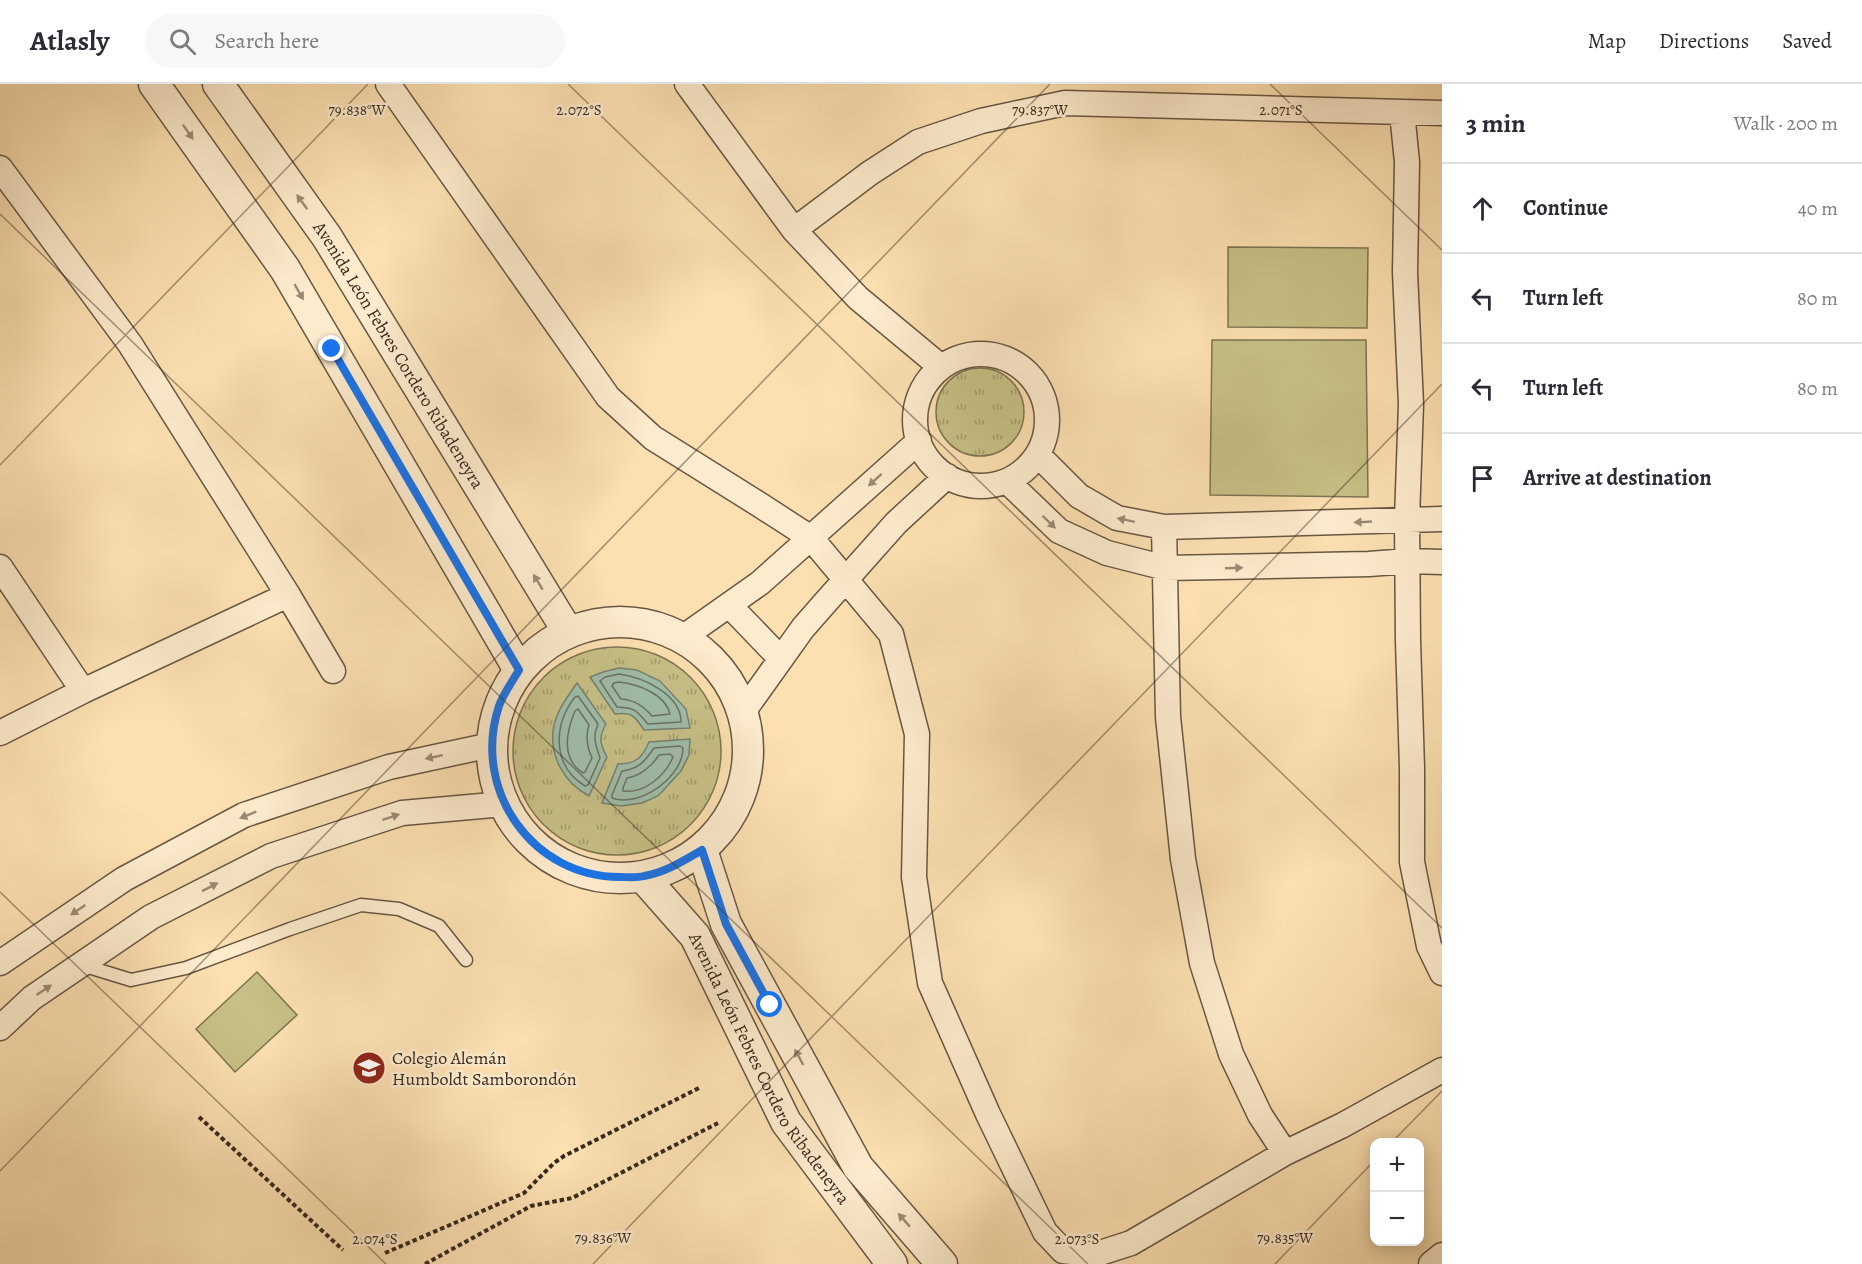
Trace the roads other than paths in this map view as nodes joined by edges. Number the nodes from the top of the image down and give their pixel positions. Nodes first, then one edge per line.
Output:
1 (154, 84) edge
2 (218, 84) edge
3 (388, 84) edge
4 (687, 84) edge
5 (1402, 112) junction
6 (1442, 113) edge
7 (0, 168) edge
8 (794, 231) junction
9 (941, 367) junction
10 (919, 441) junction
11 (1038, 455) junction
12 (947, 476) junction
13 (1007, 481) junction
14 (1407, 519) junction
15 (1442, 519) edge
16 (1164, 527) junction
17 (811, 538) junction
18 (1408, 561) junction
19 (1442, 562) edge
20 (0, 567) edge
21 (1166, 568) junction
22 (846, 580) junction
23 (288, 595) junction
24 (729, 605) junction
25 (568, 632) junction
26 (682, 638) junction
27 (781, 659) junction
28 (519, 670) junction
29 (333, 671) dead end
30 (83, 691) junction
31 (743, 712) junction
32 (0, 733) edge
33 (491, 745) junction
34 (504, 804) junction
35 (702, 850) junction
36 (643, 877) junction
37 (466, 960) dead end
38 (0, 963) edge
39 (81, 965) junction
40 (1442, 973) edge
41 (0, 1028) edge
42 (1442, 1070) edge
43 (1286, 1153) junction
44 (1442, 1256) edge
45 (892, 1264) edge
46 (942, 1264) edge
47 (1431, 1264) edge

1 -> 28 street
25 -> 2 street, Avenida León Febres Cordero Ribadeneyra
3 - 17 street
4 - 8 street
5 - 6 street
5 - 8 street
5 - 14 street
7 - 23 street
8 - 9 street
9 - 10 street
9 - 11 street
10 - 12 street
10 -> 17 street
11 - 13 street
16 -> 11 street
12 - 13 street
12 - 22 street
13 -> 21 street
14 - 15 street
14 -> 16 street
14 - 18 street
16 - 21 street
17 - 22 street
17 - 24 street
18 - 19 street
21 -> 18 street
18 - 40 street
20 - 30 street
21 - 43 street
22 - 27 street
22 - 43 street
23 - 29 street
23 - 30 street
24 - 26 street
24 - 27 street
25 - 26 street
25 - 28 street
26 - 31 street
27 - 31 street
28 - 33 street
30 - 32 street
31 - 35 street
33 - 34 street
33 -> 38 street
34 - 36 street
39 -> 34 street
35 - 36 street
46 -> 35 street, Avenida León Febres Cordero Ribadeneyra
36 - 45 street, Avenida León Febres Cordero Ribadeneyra
37 - 39 lane
41 -> 39 street
42 - 43 street
44 - 47 street

